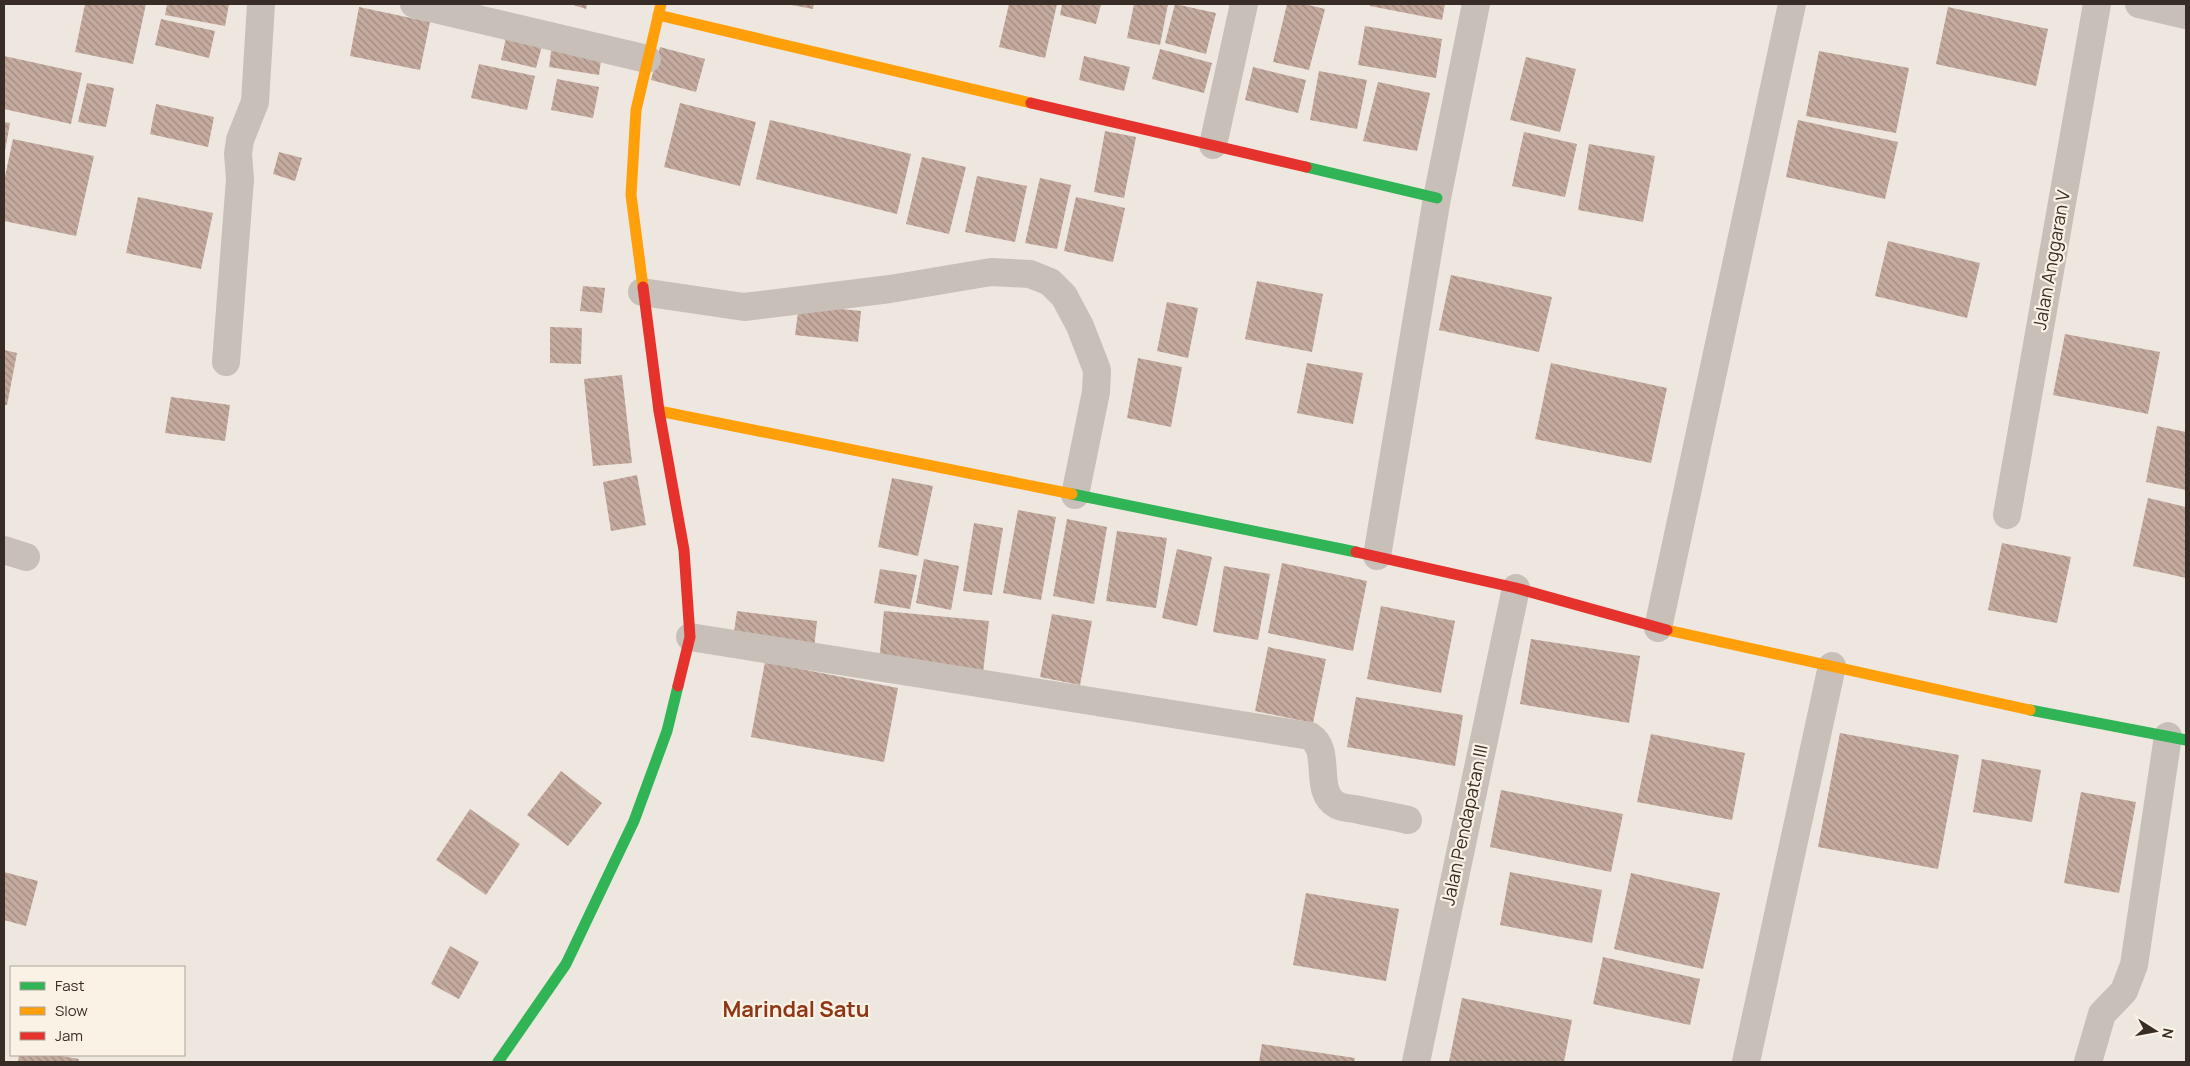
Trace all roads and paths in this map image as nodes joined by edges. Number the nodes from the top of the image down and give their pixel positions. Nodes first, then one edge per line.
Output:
1 (261, 4) edge
2 (414, 4) edge
3 (1244, 4) edge
4 (1476, 4) edge
5 (1792, 4) edge
6 (2097, 4) edge
7 (2139, 4) edge
8 (659, 9) edge
9 (2186, 15) edge
10 (647, 59) junction
11 (1213, 145) junction
12 (1437, 198) junction
13 (642, 292) junction
14 (226, 362) dead end
15 (659, 411) junction
16 (1075, 495) junction
17 (2007, 515) dead end
18 (1377, 556) junction
19 (1516, 588) junction
20 (1658, 628) junction
21 (690, 637) junction
22 (1832, 666) junction
23 (2177, 738) edge
24 (1408, 820) dead end
25 (498, 1062) edge
26 (1416, 1062) edge
27 (1746, 1062) edge
28 (2088, 1062) edge

1 - 14 street
2 - 10 street
3 - 11 street
4 - 12 street
5 - 20 street
6 - 17 street, Jalan Anggaran V
7 - 9 street
8 - 10 street
8 - 11 street
10 - 13 street
11 - 12 street
12 - 18 street
13 - 15 street
13 - 16 street
15 - 16 street
15 - 21 street
16 - 18 street
18 - 19 street
19 - 20 street
19 - 26 street, Jalan Pendapatan III
20 - 22 street
21 - 24 street
21 - 25 street
22 - 23 street
22 - 27 street
23 - 28 street

